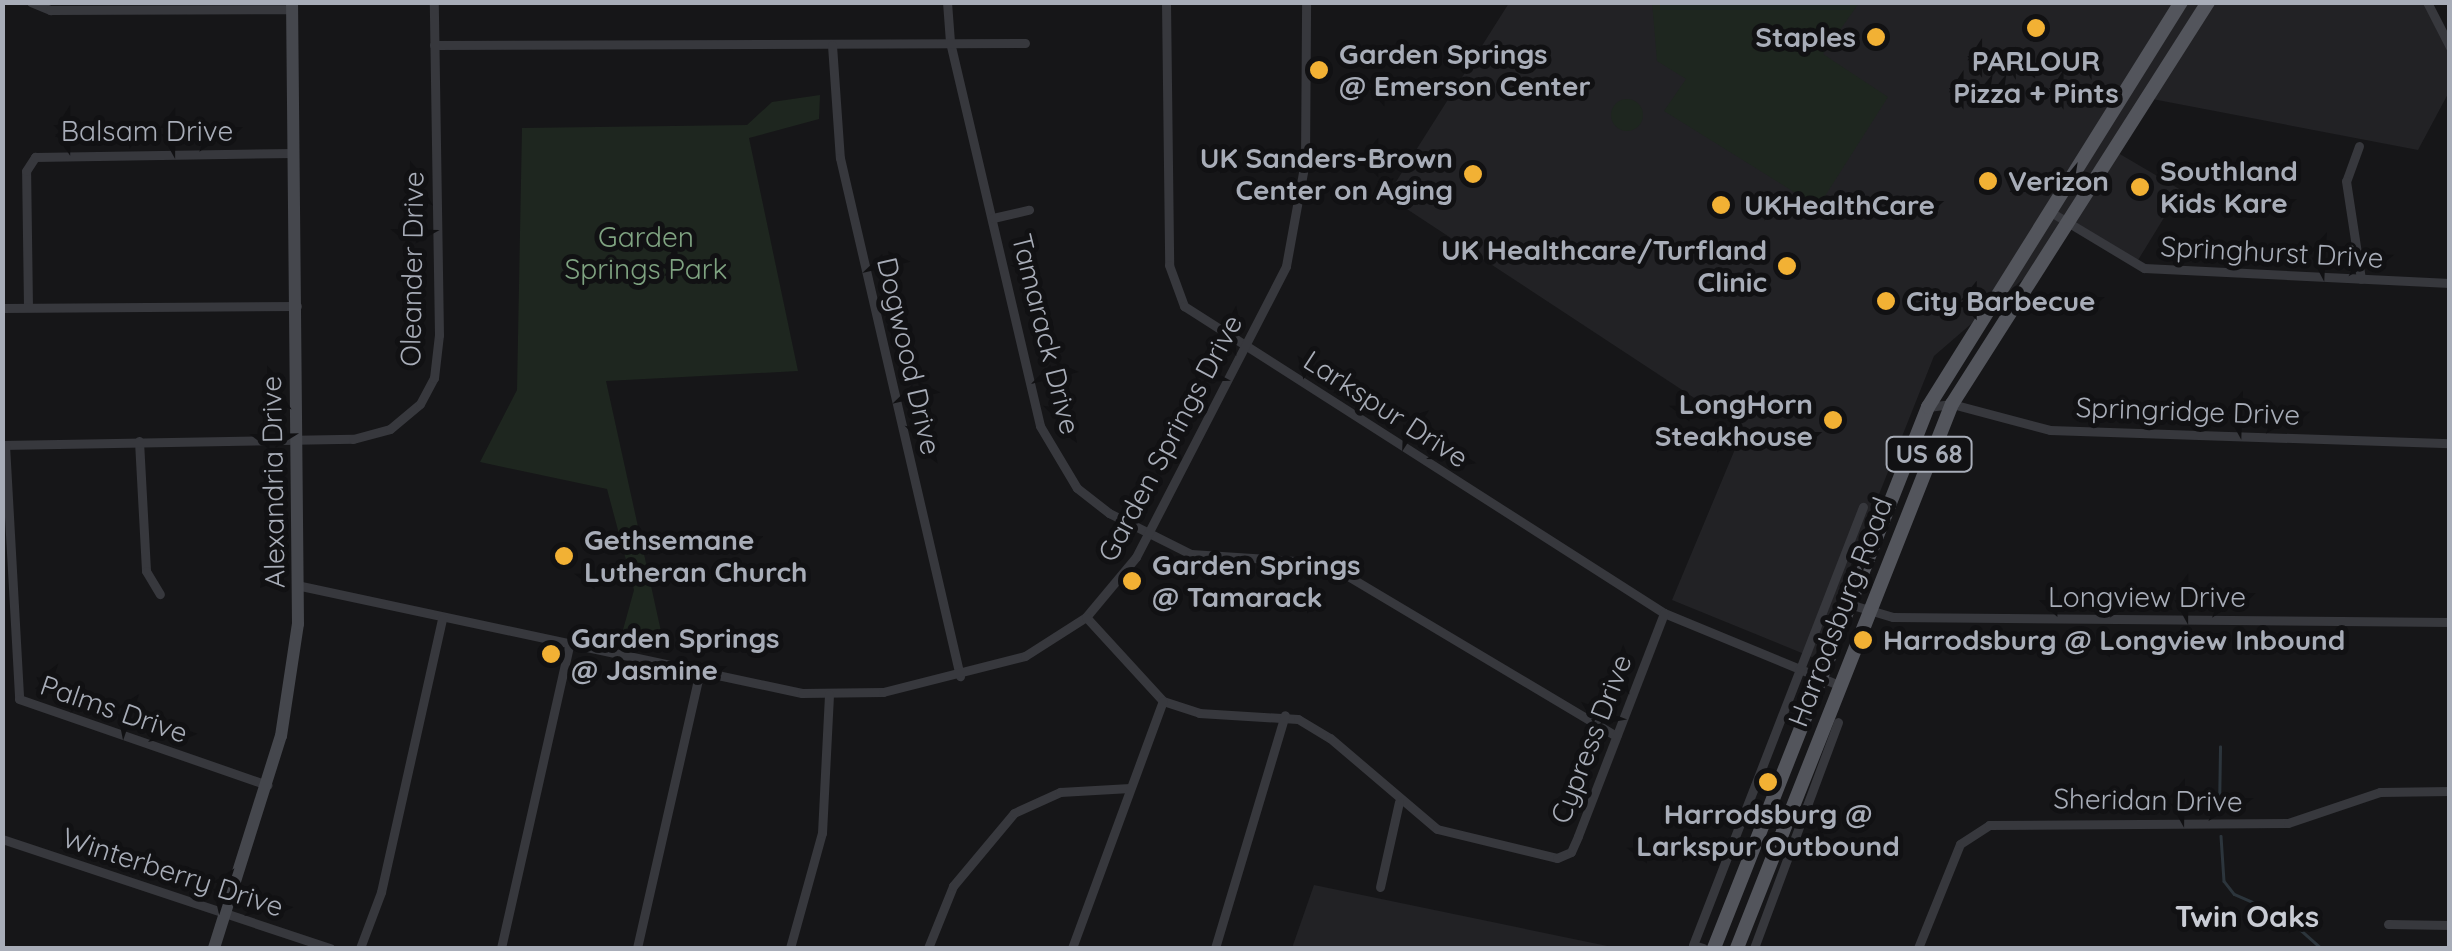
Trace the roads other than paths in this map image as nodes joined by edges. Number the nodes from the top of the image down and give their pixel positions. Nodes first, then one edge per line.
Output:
1 (30, 2) edge
2 (434, 2) edge
3 (947, 2) edge
4 (1166, 2) edge
5 (1306, 2) edge
6 (2181, 2) edge
7 (2208, 2) edge
8 (2427, 2) edge
9 (292, 6) edge
10 (950, 42) junction
11 (832, 44) junction
12 (1024, 44) dead end
13 (434, 46) junction
14 (2450, 48) edge
15 (2359, 146) dead end
16 (294, 153) junction
17 (1029, 210) dead end
18 (2048, 211) junction
19 (993, 218) junction
20 (2067, 223) junction
21 (2360, 279) junction
22 (2450, 283) edge
23 (297, 306) junction
24 (28, 307) junction
25 (2, 308) edge
26 (1245, 345) junction
27 (1952, 404) junction
28 (1928, 407) junction
29 (139, 440) junction
30 (298, 440) junction
31 (2450, 442) edge
32 (4, 444) edge
33 (1862, 506) dead end
34 (1149, 535) junction
35 (300, 586) junction
36 (160, 594) dead end
37 (1847, 603) junction
38 (1868, 610) junction
39 (1664, 613) junction
40 (1086, 617) junction
41 (442, 618) junction
42 (2450, 622) edge
43 (569, 646) junction
44 (1800, 670) junction
45 (699, 674) junction
46 (960, 676) junction
47 (1818, 678) junction
48 (1839, 685) junction
49 (829, 694) junction
50 (1162, 700) junction
51 (1285, 715) junction
52 (1838, 722) dead end
53 (1616, 736) junction
54 (268, 785) junction
55 (1130, 788) junction
56 (2450, 790) edge
57 (1399, 802) junction
58 (2, 839) edge
59 (1380, 887) dead end
60 (226, 913) junction
61 (2388, 924) dead end
62 (2450, 924) edge
63 (214, 948) edge
64 (330, 948) edge
65 (360, 948) edge
66 (501, 948) edge
67 (637, 948) edge
68 (790, 948) edge
69 (928, 948) edge
70 (1072, 948) edge
71 (1215, 948) edge
72 (1703, 948) edge
73 (1714, 948) edge
74 (1737, 948) edge
75 (1754, 948) edge
76 (1918, 948) edge

1 - 9 street
2 - 13 street, Oleander Drive
3 - 10 street, Tamarack Drive
4 - 26 street, Larkspur Drive
5 - 26 street, Garden Springs Drive
6 - 18 main road, Harrodsburg Road / US 68
7 - 20 main road, Harrodsburg Road / US 68
8 - 14 street
9 - 16 street, Alexandria Drive
10 - 11 street
10 - 12 street
10 - 19 street, Tamarack Drive
11 - 13 street
11 - 46 street, Dogwood Drive
13 - 30 street, Oleander Drive
15 - 21 street
16 - 23 street, Alexandria Drive
16 - 24 street, Balsam Drive
17 - 19 street
18 - 20 street, Springhurst Drive
18 - 28 main road, Harrodsburg Road / US 68
19 - 34 street, Tamarack Drive
20 - 21 street, Springhurst Drive
20 - 27 main road, Harrodsburg Road / US 68
21 - 22 street, Springhurst Drive
23 - 24 street
23 - 30 street, Alexandria Drive
24 - 25 street
26 - 34 street, Garden Springs Drive
26 - 39 street, Larkspur Drive
27 - 28 street, Springridge Drive
27 - 31 street, Springridge Drive
27 - 38 main road, Harrodsburg Road / US 68
28 - 37 main road, Harrodsburg Road / US 68
29 - 30 street, Oleander Drive
29 - 32 street, Oleander Drive
29 - 36 street
30 - 35 street, Alexandria Drive
32 - 54 street, Palms Drive
33 - 44 street
34 - 40 street, Garden Springs Drive
34 - 53 street, Tamarack Drive
35 - 41 street, Garden Springs Drive
35 - 54 street, Alexandria Drive
37 - 38 street, Longview Drive
37 - 47 main road, Harrodsburg Road / US 68
38 - 42 street, Longview Drive
38 - 48 main road, Harrodsburg Road / US 68
39 - 44 street, Larkspur Drive
39 - 53 street, Cypress Drive
40 - 46 street, Garden Springs Drive
40 - 50 street
41 - 43 street, Garden Springs Drive
41 - 65 street
43 - 45 street, Garden Springs Drive
43 - 66 street
44 - 47 street, Larkspur Drive
44 - 72 street
45 - 49 street, Garden Springs Drive
45 - 67 street
46 - 49 street, Garden Springs Drive
47 - 48 street, Larkspur Drive
47 - 73 main road, Harrodsburg Road / US 68
48 - 74 main road, Harrodsburg Road / US 68
49 - 68 street
50 - 51 street, Cypress Drive
50 - 55 street
51 - 57 street, Cypress Drive
51 - 71 street
52 - 75 street
53 - 57 street, Cypress Drive
54 - 60 street, Alexandria Drive
55 - 69 street
55 - 70 street
56 - 76 street, Sheridan Drive
57 - 59 street
58 - 60 street, Winterberry Drive
60 - 63 street, Alexandria Drive
60 - 64 street, Winterberry Drive
61 - 62 street

